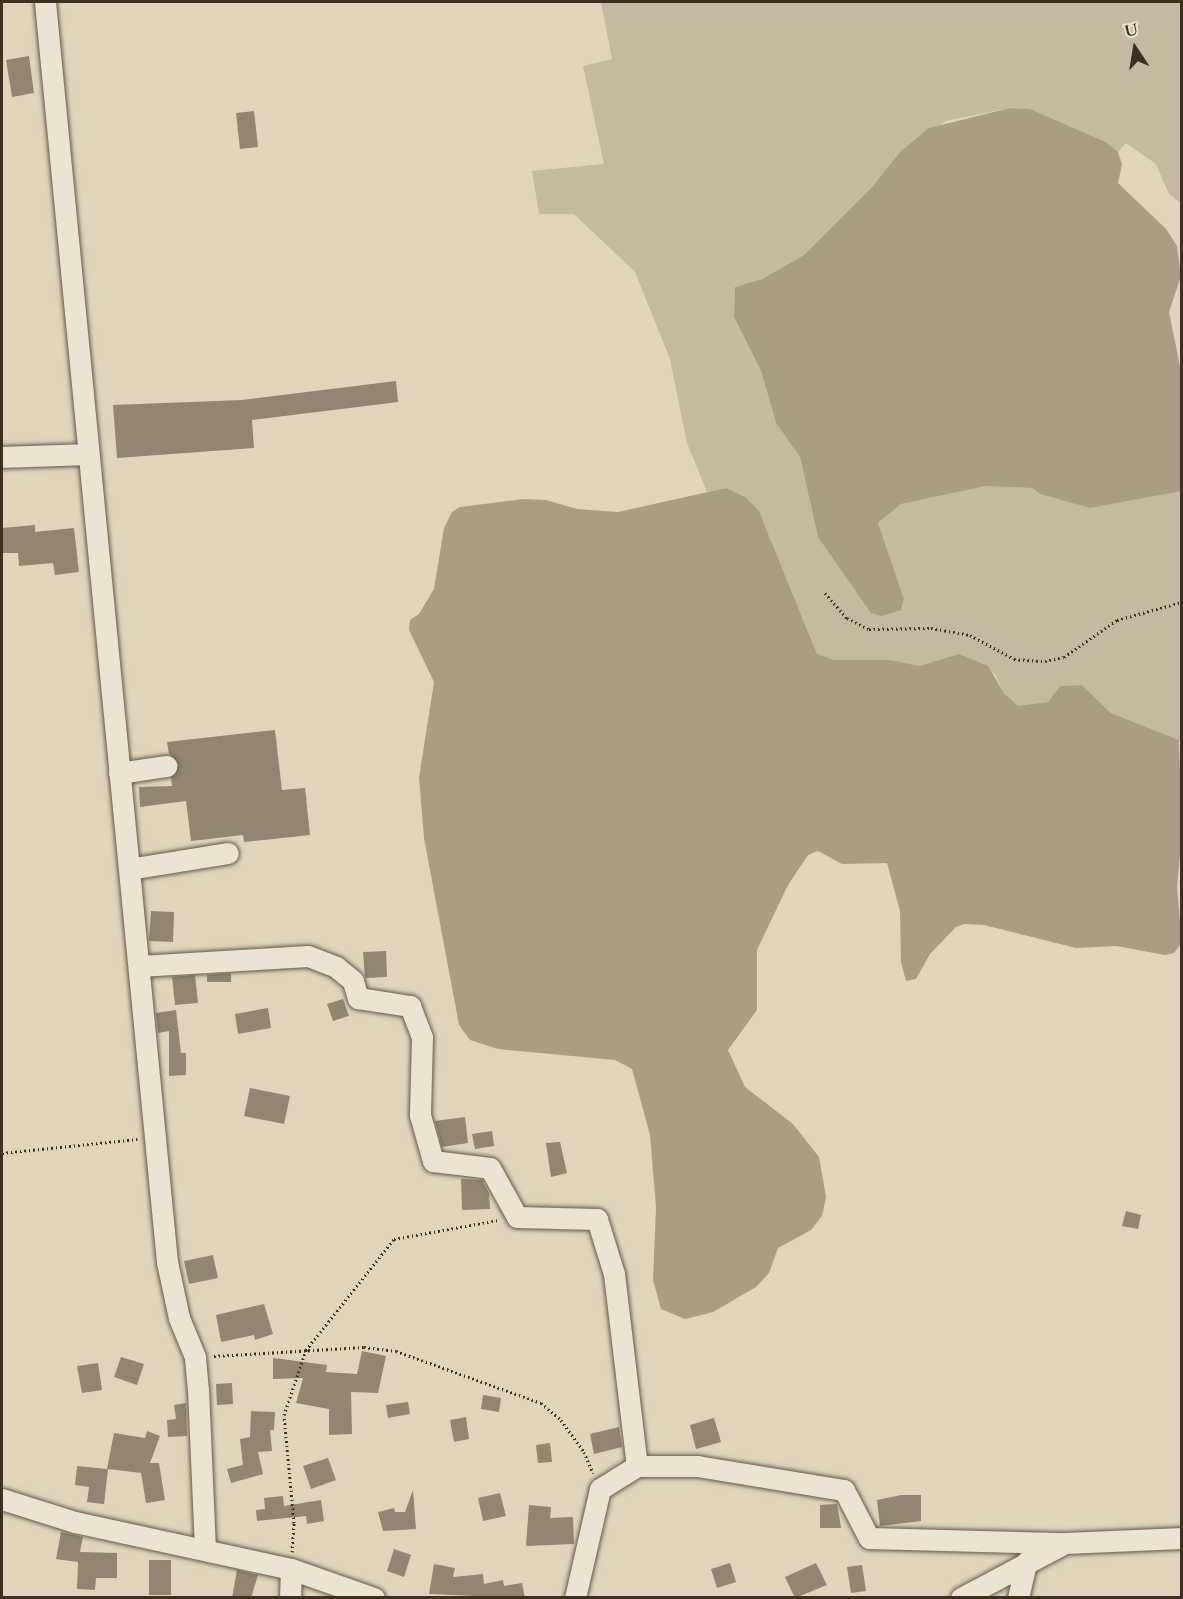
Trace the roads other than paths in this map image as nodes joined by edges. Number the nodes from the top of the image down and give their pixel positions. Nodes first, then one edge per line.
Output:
1 (45, 2) edge
2 (87, 454) junction
3 (2, 457) edge
4 (165, 766) dead end
5 (119, 773) junction
6 (228, 853) dead end
7 (129, 869) junction
8 (139, 966) junction
9 (637, 1467) junction
10 (2, 1498) edge
11 (1182, 1538) edge
12 (1065, 1543) junction
13 (205, 1548) junction
14 (1026, 1562) junction
15 (291, 1569) junction
16 (290, 1598) edge
17 (374, 1598) edge
18 (575, 1598) edge
19 (960, 1598) edge
20 (1018, 1598) edge

1 - 2 street
2 - 3 street
2 - 5 street
4 - 5 street
5 - 7 street
6 - 7 street
7 - 8 street
8 - 9 street
8 - 13 street
9 - 12 street
9 - 18 street
10 - 13 street
11 - 12 street
12 - 14 street
13 - 15 street
14 - 19 street
14 - 20 street
15 - 16 street
15 - 17 street

